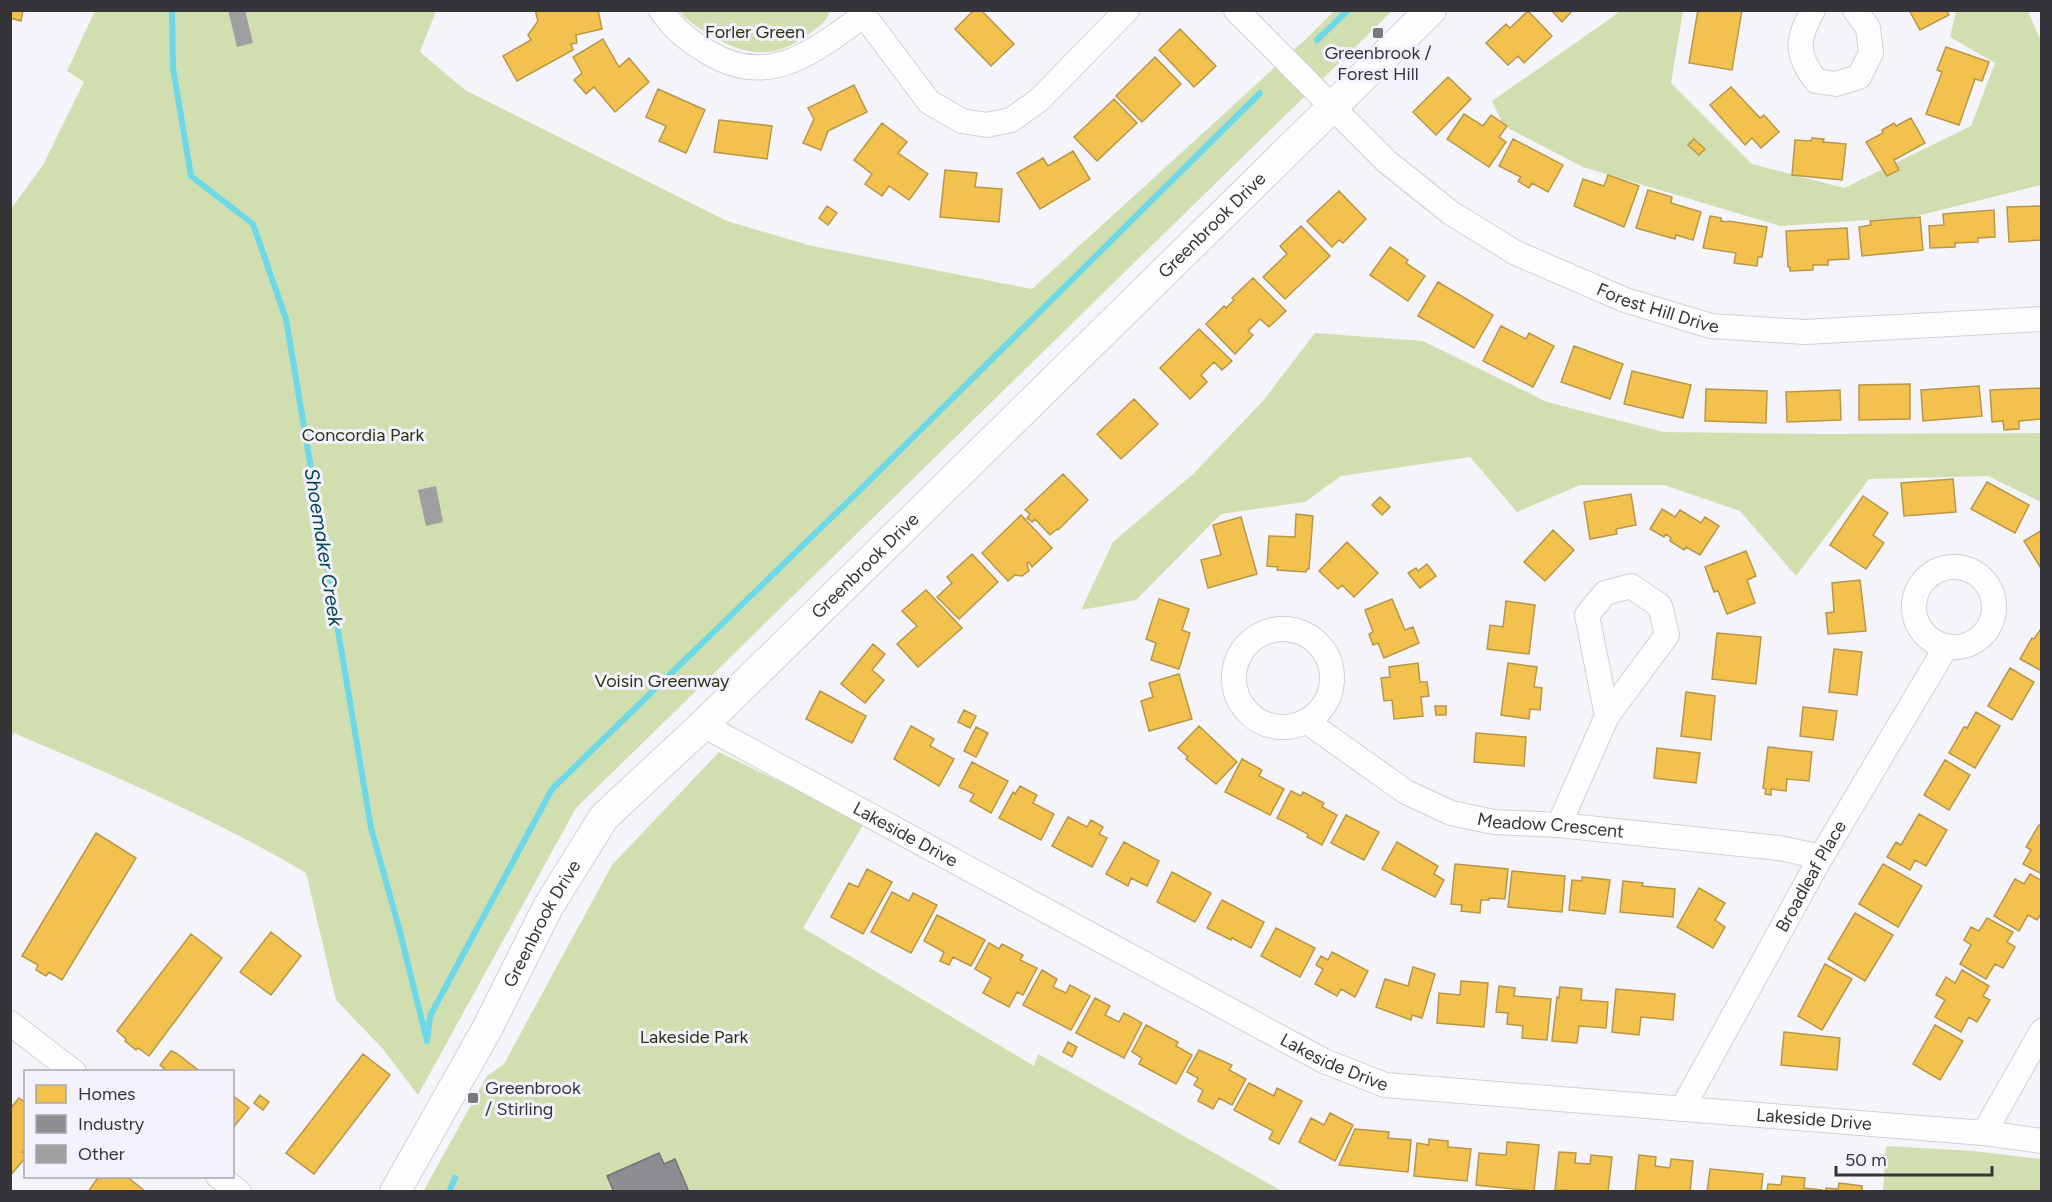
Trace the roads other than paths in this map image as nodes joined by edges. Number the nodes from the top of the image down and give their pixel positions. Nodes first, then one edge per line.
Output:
1 (661, 10) edge
2 (1127, 10) edge
3 (1236, 10) edge
4 (1431, 10) edge
5 (1813, 10) edge
6 (1855, 10) edge
7 (862, 13) edge
8 (1332, 108) junction
9 (2042, 319) edge
10 (1946, 647) dead end
11 (1607, 716) junction
12 (1306, 722) junction
13 (703, 725) junction
14 (1559, 825) junction
15 (1821, 857) junction
16 (10, 1023) edge
17 (2042, 1031) edge
18 (73, 1070) edge
19 (1682, 1109) junction
20 (1984, 1133) junction
21 (2042, 1142) edge
22 (221, 1178) edge
23 (238, 1191) edge
24 (395, 1191) edge

1 - 7 street
2 - 7 street
3 - 8 street, Forest Hill Drive
4 - 8 street, Greenbrook Drive
5 - 6 street
8 - 9 street, Forest Hill Drive
8 - 13 street, Greenbrook Drive
10 - 15 street, Broadleaf Place
11 - 11 street
11 - 14 street
12 - 12 street
12 - 14 street, Meadow Crescent
13 - 19 street, Lakeside Drive
13 - 24 street, Greenbrook Drive
14 - 15 street, Meadow Crescent
15 - 19 street, Broadleaf Place
16 - 18 street
17 - 20 street
19 - 20 street, Lakeside Drive
20 - 21 street, Lakeside Drive
22 - 23 street

